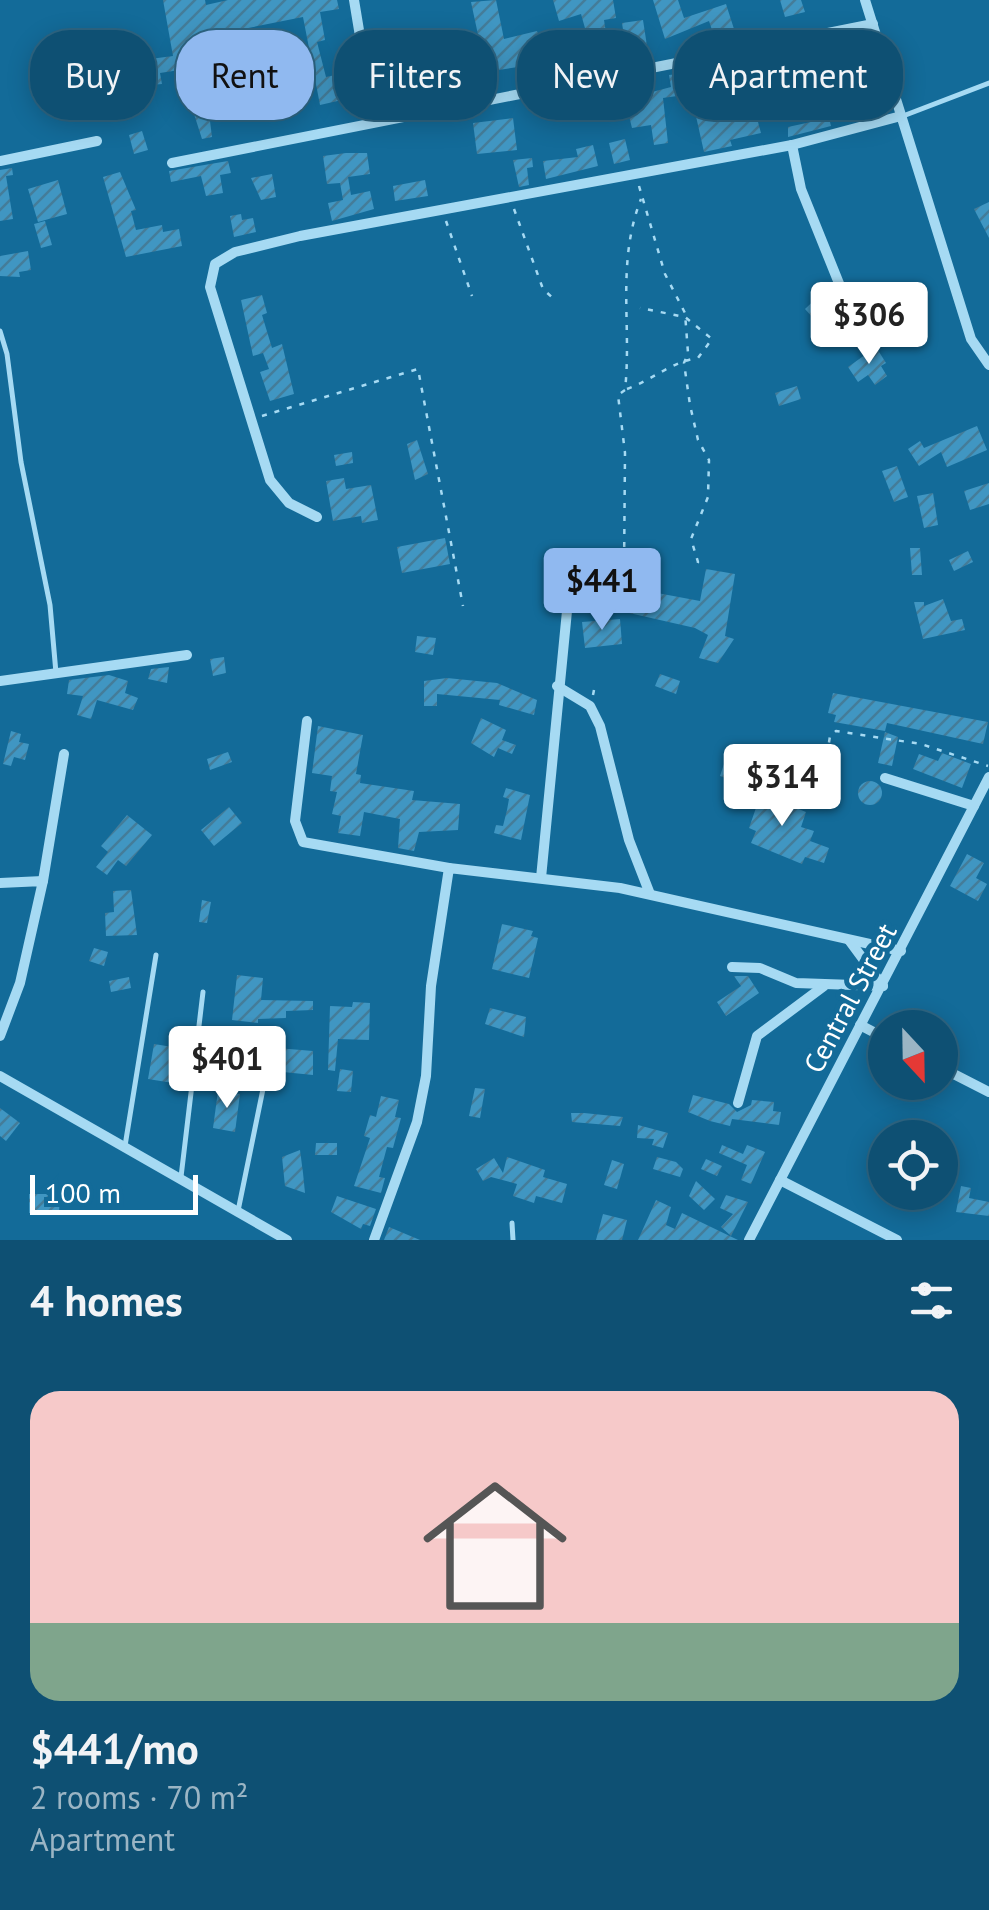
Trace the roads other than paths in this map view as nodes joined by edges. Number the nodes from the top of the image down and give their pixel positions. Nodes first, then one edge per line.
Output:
1 (354, 0) edge
2 (865, 0) edge
3 (873, 24) junction
4 (875, 30) edge
5 (989, 83) edge
6 (903, 115) edge
7 (886, 120) edge
8 (902, 120) edge
9 (374, 121) junction
10 (96, 141) dead end
11 (792, 145) junction
12 (0, 161) edge
13 (172, 163) dead end
14 (0, 331) edge
15 (859, 333) dead end
16 (989, 365) edge
17 (318, 517) dead end
18 (639, 579) dead end
19 (187, 655) dead end
20 (56, 673) junction
21 (0, 682) edge
22 (557, 686) junction
23 (307, 720) dead end
24 (64, 754) dead end
25 (989, 777) edge
26 (885, 778) dead end
27 (974, 806) junction
28 (449, 868) junction
29 (541, 878) junction
30 (43, 881) junction
31 (0, 883) edge
32 (650, 894) junction
33 (849, 940) junction
34 (900, 951) junction
35 (156, 955) dead end
36 (732, 967) dead end
37 (824, 985) junction
38 (883, 986) junction
39 (203, 992) dead end
40 (860, 1025) junction
41 (868, 1029) edge
42 (0, 1036) edge
43 (270, 1050) dead end
44 (0, 1076) edge
45 (958, 1076) edge
46 (989, 1092) edge
47 (738, 1103) dead end
48 (125, 1146) junction
49 (181, 1177) junction
50 (780, 1180) junction
51 (238, 1211) junction
52 (512, 1223) dead end
53 (287, 1240) edge
54 (374, 1240) edge
55 (513, 1240) edge
56 (749, 1240) edge
57 (897, 1240) edge

1 - 9 street
2 - 3 street
3 - 4 street
3 - 9 street
5 - 6 lane
7 - 11 street
8 - 16 street
9 - 13 street
10 - 12 street
11 - 15 street
11 - 17 street
14 - 20 lane
18 - 22 street
19 - 20 street
20 - 21 street
22 - 29 street
22 - 32 street
23 - 28 street
24 - 30 street
25 - 27 street, Central Street
26 - 27 street
27 - 34 street, Central Street
28 - 29 street
28 - 54 street
29 - 32 street
30 - 31 street
30 - 42 street
32 - 33 street
33 - 34 street
33 - 38 street
34 - 38 street, Central Street
35 - 48 lane
36 - 37 street
37 - 38 street
37 - 47 street
38 - 40 street, Central Street
39 - 49 lane
40 - 41 street
40 - 50 street, Central Street
43 - 51 lane
44 - 48 street
45 - 46 street
48 - 49 street
49 - 51 street
50 - 56 street, Central Street
50 - 57 street
51 - 53 street
52 - 55 lane

